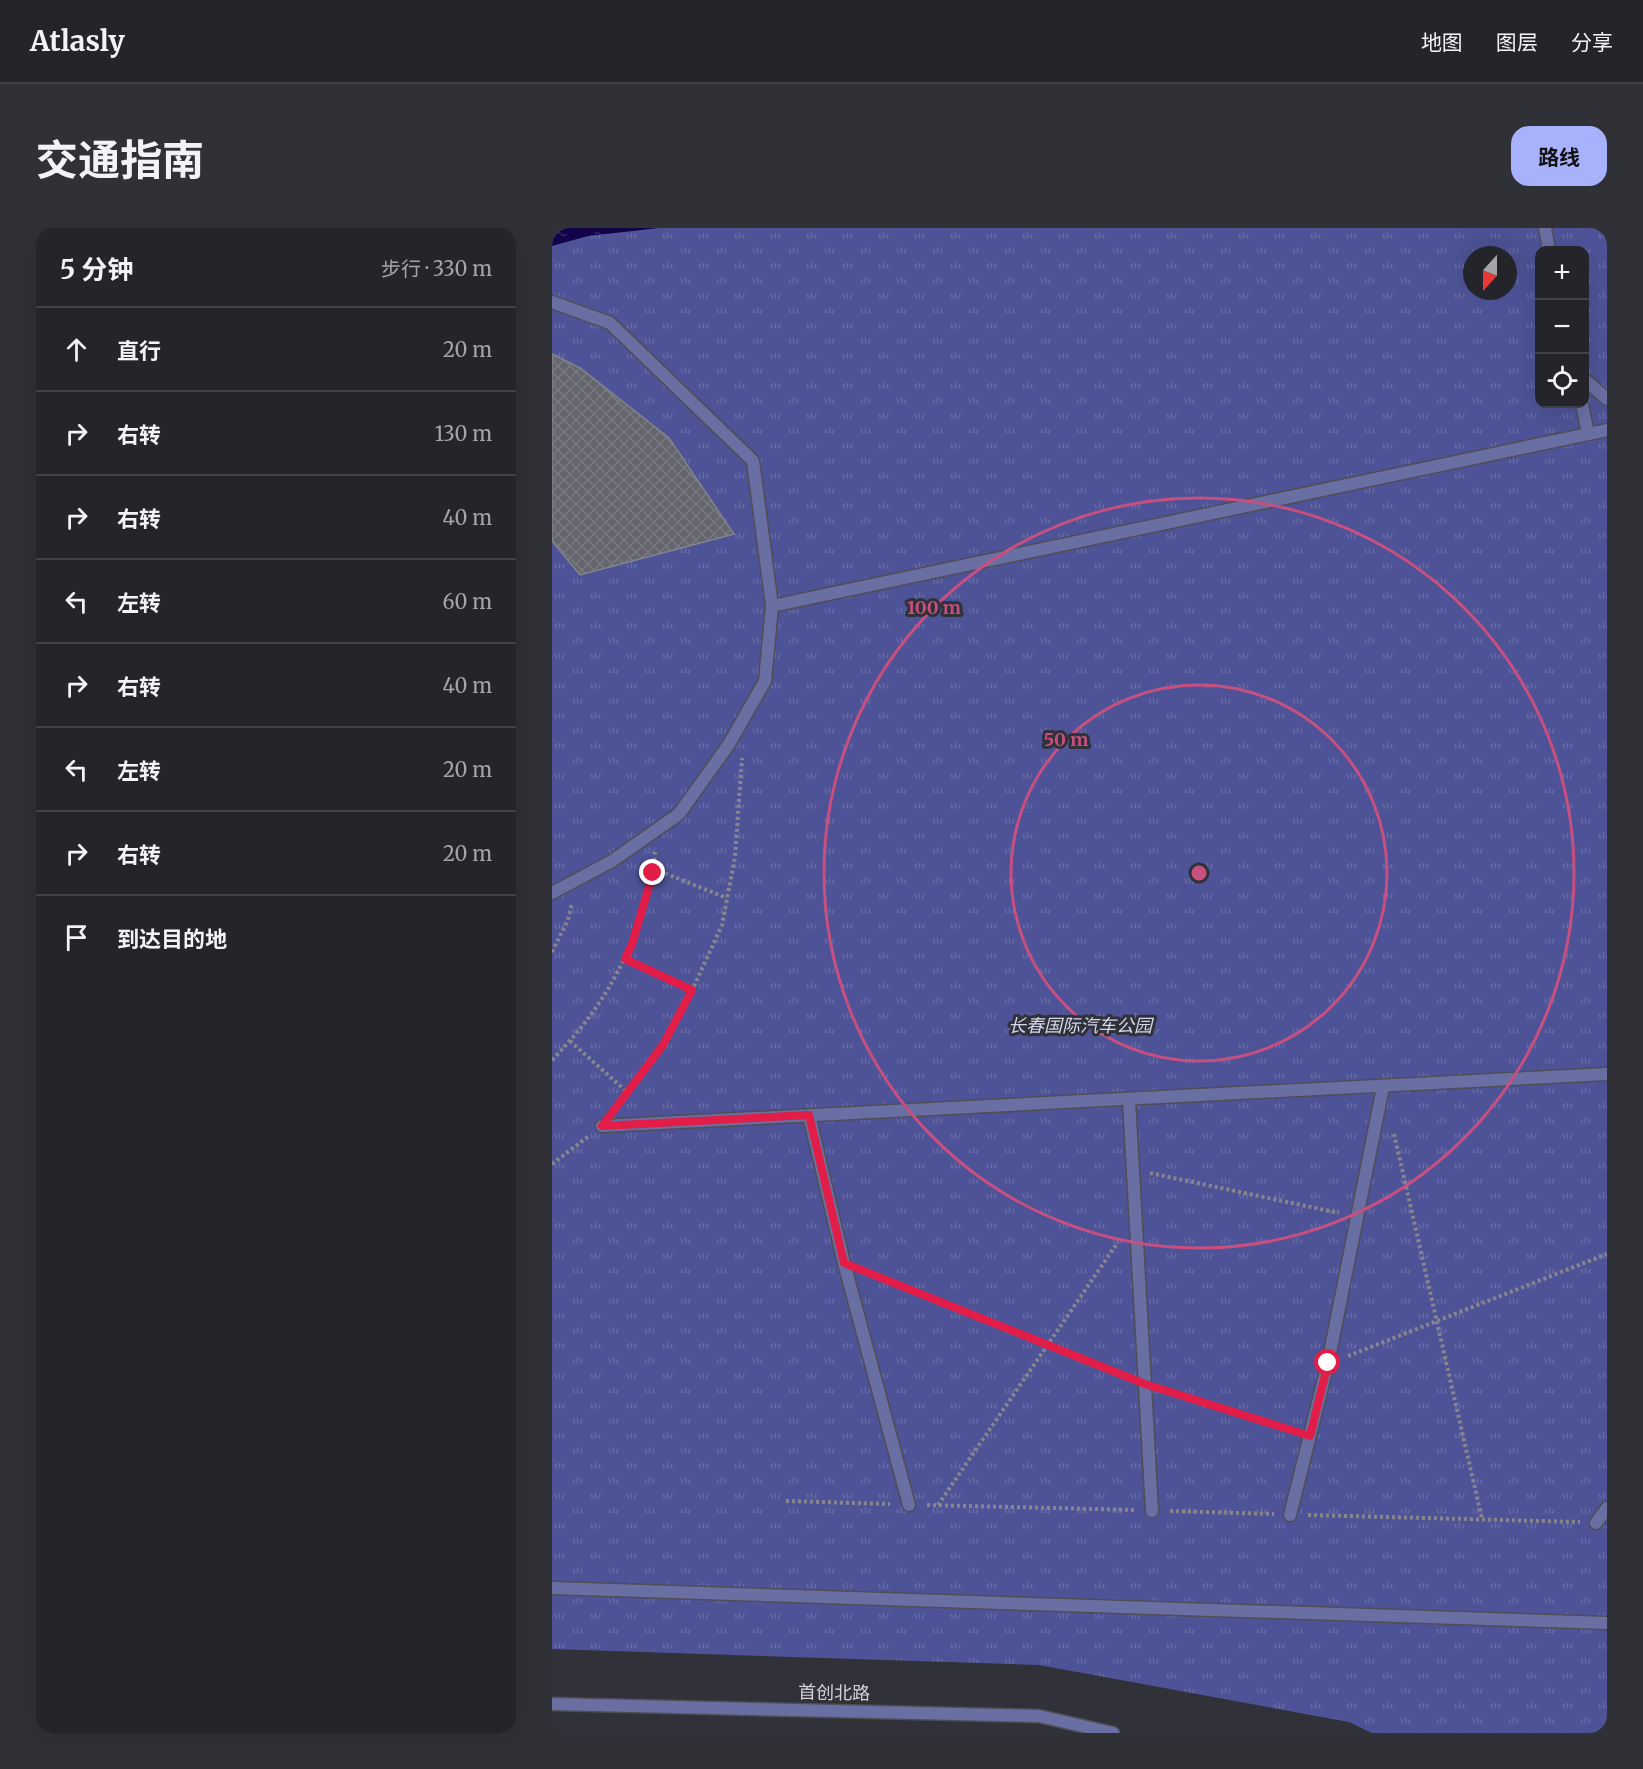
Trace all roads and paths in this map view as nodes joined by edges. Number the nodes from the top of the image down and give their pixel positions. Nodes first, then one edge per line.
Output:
1 (1545, 228) edge
2 (1548, 246) edge
3 (552, 302) edge
4 (1589, 384) edge
5 (1607, 399) edge
6 (1583, 408) edge
7 (1607, 430) edge
8 (1588, 434) junction
9 (772, 606) junction
10 (742, 749) dead end
11 (656, 830) junction
12 (654, 869) junction
13 (578, 879) junction
14 (552, 893) edge
15 (727, 898) junction
16 (552, 952) edge
17 (625, 959) junction
18 (692, 990) junction
19 (570, 1041) junction
20 (552, 1060) edge
21 (1607, 1074) edge
22 (1383, 1087) junction
23 (628, 1093) junction
24 (1128, 1100) junction
25 (809, 1115) junction
26 (602, 1126) junction
27 (1394, 1132) dead end
28 (552, 1164) edge
29 (1132, 1170) junction
30 (1136, 1217) junction
31 (1358, 1217) junction
32 (1607, 1254) edge
33 (844, 1263) junction
34 (1438, 1321) junction
35 (1048, 1345) junction
36 (1328, 1363) junction
37 (1145, 1384) junction
38 (1310, 1436) junction
39 (786, 1501) dead end
40 (909, 1505) junction
41 (938, 1505) junction
42 (1607, 1508) edge
43 (1152, 1511) junction
44 (1290, 1515) junction
45 (1482, 1520) junction
46 (1596, 1523) joint
47 (552, 1588) edge
48 (1607, 1623) edge
49 (552, 1704) edge
50 (1113, 1733) edge

1 - 2 street
3 - 9 street
4 - 5 street
6 - 8 street
7 - 8 street
8 - 9 street
9 - 11 street
10 - 15 path
11 - 12 path
11 - 13 street
12 - 15 path
12 - 17 path
13 - 14 street
13 - 16 path
15 - 18 path
17 - 18 path
17 - 19 path
18 - 23 path
19 - 20 path
19 - 23 path
21 - 22 street
22 - 24 street
22 - 31 street
23 - 26 path
24 - 25 street
24 - 29 street
25 - 26 street
25 - 33 street
26 - 28 path
27 - 34 path
29 - 30 street
29 - 31 path
30 - 35 path
30 - 37 street
31 - 36 street
32 - 34 path
33 - 35 path
33 - 40 street
34 - 36 path
34 - 45 path
35 - 37 path
35 - 41 path
36 - 38 street
37 - 38 path
37 - 43 street
38 - 44 street
39 - 40 path
40 - 41 path
41 - 43 path
42 - 46 street
43 - 44 path
44 - 45 path
45 - 46 path
47 - 48 street
49 - 50 street, 首创北路

